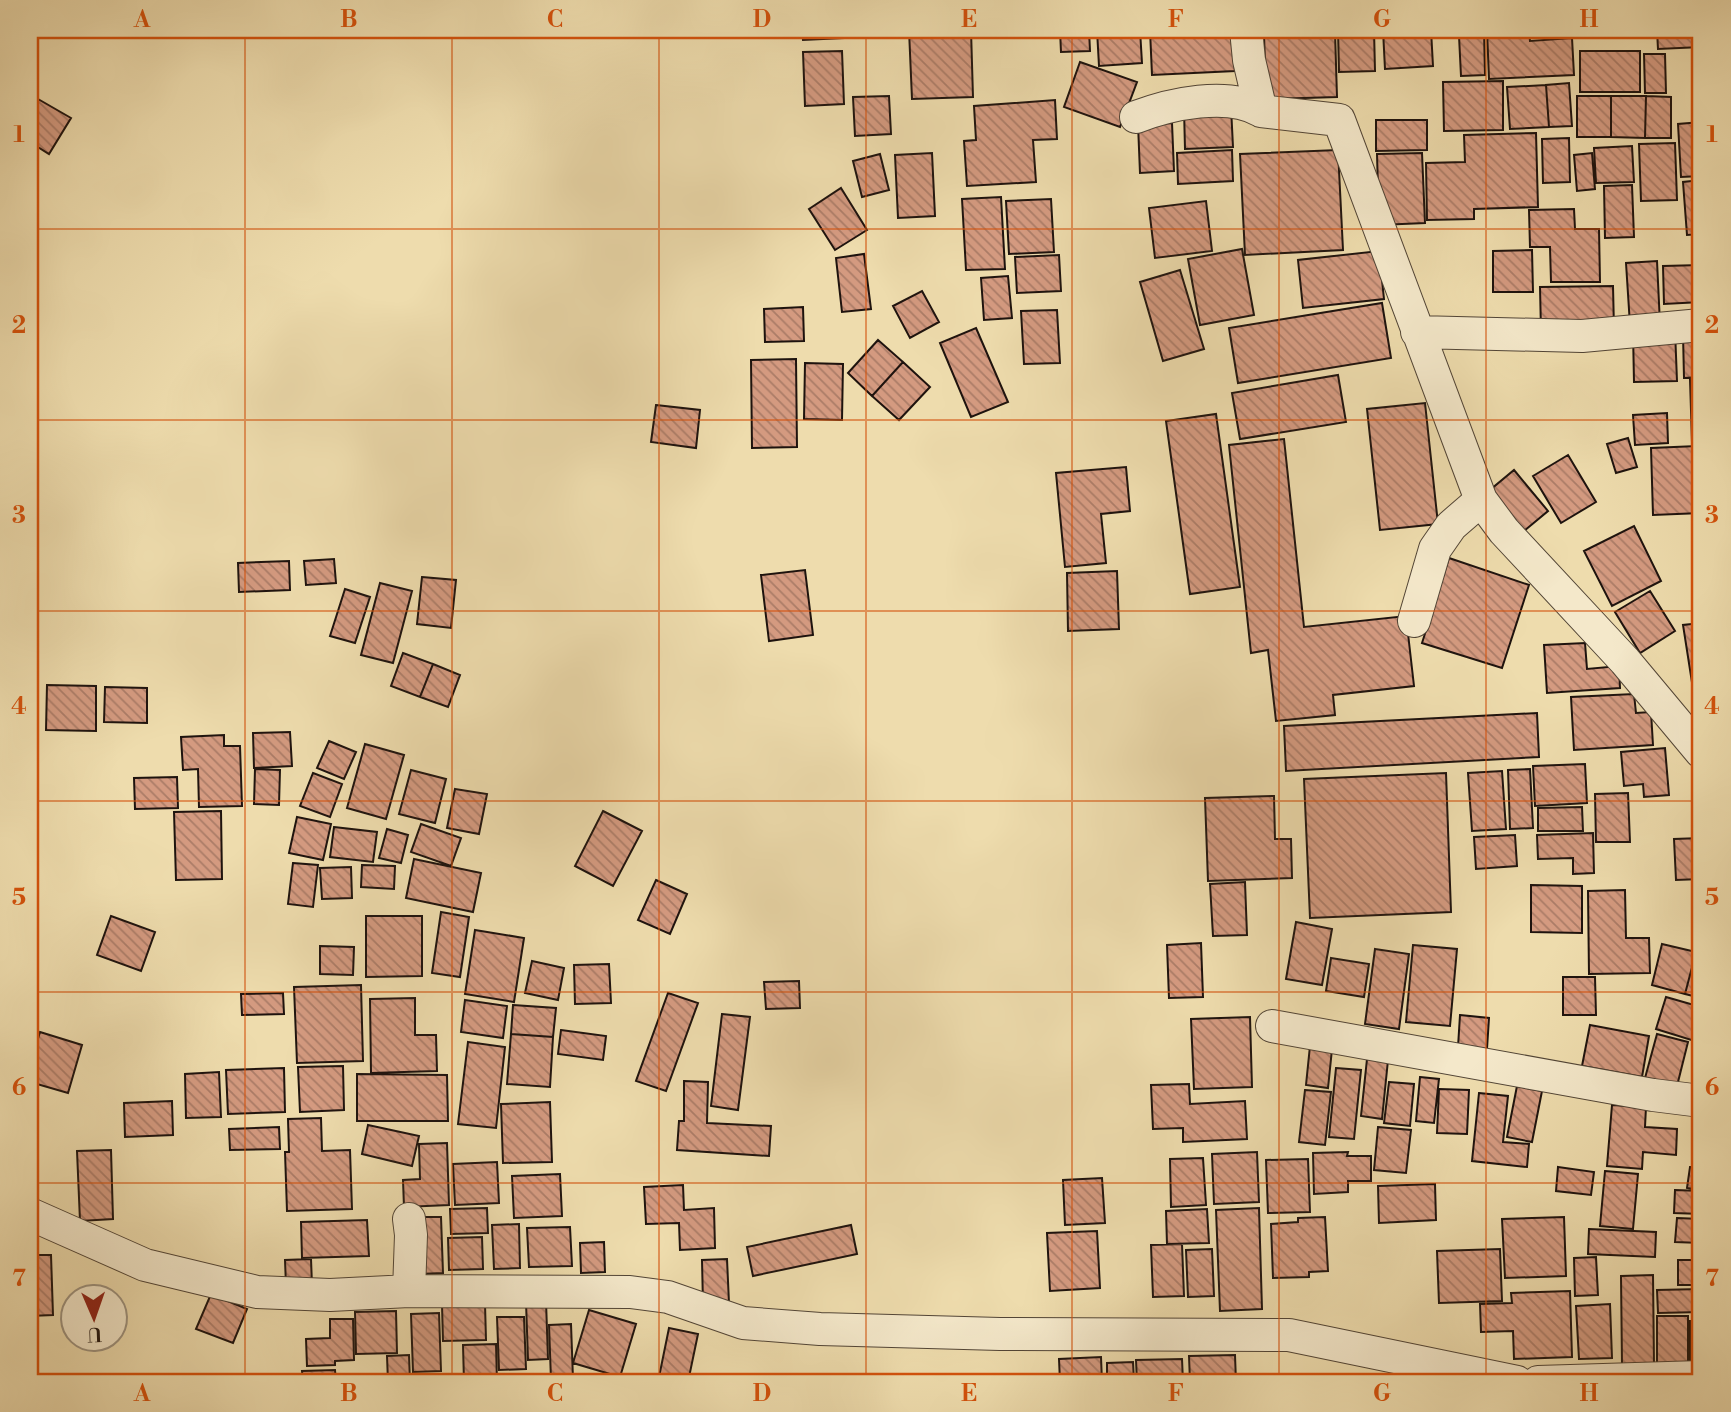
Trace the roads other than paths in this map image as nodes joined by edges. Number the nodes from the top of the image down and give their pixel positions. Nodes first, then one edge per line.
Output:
1 (1246, 30) edge
2 (1261, 111) junction
3 (1136, 117) dead end
4 (1701, 325) edge
5 (1417, 332) junction
6 (1480, 500) junction
7 (1414, 621) dead end
8 (1701, 752) edge
9 (1272, 1026) dead end
10 (1701, 1101) edge
11 (30, 1214) edge
12 (409, 1219) dead end
13 (409, 1291) junction
14 (1701, 1377) edge
15 (1517, 1382) edge
16 (1538, 1382) edge

1 - 2 street
2 - 3 street
2 - 5 street
4 - 5 street
5 - 6 street
6 - 7 street
6 - 8 street
9 - 10 street
11 - 13 street
12 - 13 street
13 - 15 street
14 - 16 street

